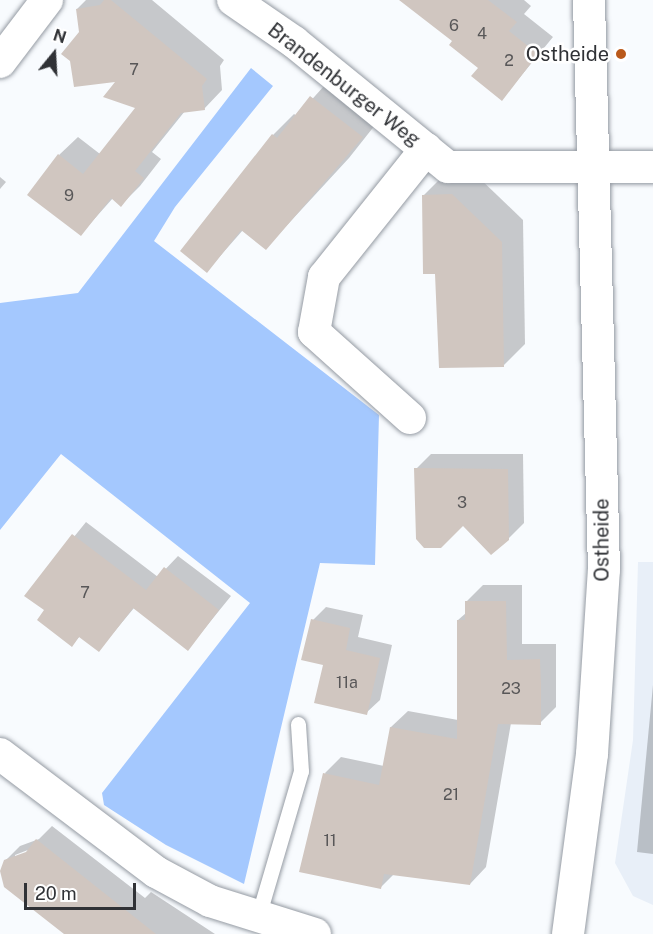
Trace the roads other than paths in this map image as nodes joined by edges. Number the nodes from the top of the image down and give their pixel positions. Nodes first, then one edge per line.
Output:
1 (47, 0) edge
2 (233, 0) edge
3 (589, 0) edge
4 (0, 62) edge
5 (426, 149) junction
6 (593, 166) junction
7 (653, 167) edge
8 (410, 418) dead end
9 (298, 724) dead end
10 (0, 754) edge
11 (258, 917) junction
12 (315, 934) edge
13 (568, 934) edge

1 - 4 street
2 - 5 street, Brandenburger Weg
3 - 6 street, Ostheide
5 - 6 street, Brandenburger Weg
5 - 8 street, Brandenburger Weg
6 - 7 street, Brandenburger Weg
6 - 13 street, Ostheide
9 - 11 lane
10 - 11 street
11 - 12 street

